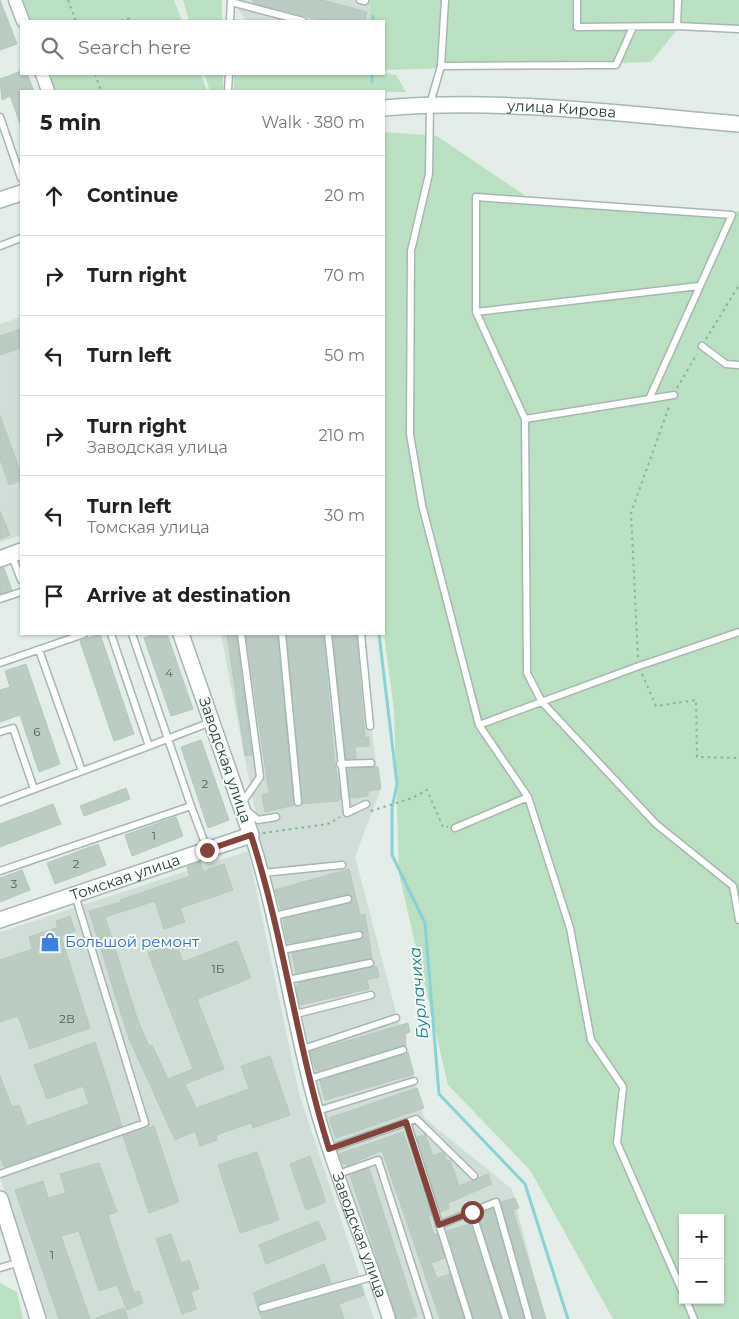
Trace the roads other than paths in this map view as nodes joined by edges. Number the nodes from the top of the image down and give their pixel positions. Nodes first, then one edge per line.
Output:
1 (15, 0) edge
2 (445, 0) edge
3 (577, 0) edge
4 (678, 0) edge
5 (231, 1) edge
6 (23, 20) edge
7 (230, 20) edge
8 (299, 20) edge
9 (677, 26) junction
10 (633, 28) junction
11 (739, 29) edge
12 (441, 66) junction
13 (42, 75) edge
14 (229, 75) edge
15 (48, 90) edge
16 (228, 90) edge
17 (430, 104) junction
18 (385, 108) edge
19 (0, 117) edge
20 (739, 124) edge
21 (3, 134) edge
22 (20, 176) edge
23 (20, 192) edge
24 (0, 200) edge
25 (20, 238) edge
26 (0, 246) edge
27 (699, 286) junction
28 (476, 312) junction
29 (702, 346) road end
30 (739, 365) edge
31 (674, 395) road end
32 (650, 397) junction
33 (525, 419) junction
34 (11, 555) edge
35 (20, 578) edge
36 (20, 592) edge
37 (0, 599) edge
38 (739, 632) edge
39 (81, 635) edge
40 (111, 635) edge
41 (132, 635) edge
42 (181, 635) edge
43 (240, 635) edge
44 (282, 635) edge
45 (328, 635) edge
46 (360, 635) edge
47 (39, 650) junction
48 (0, 663) edge
49 (542, 702) junction
50 (212, 722) junction
51 (370, 726) dead end
52 (478, 726) junction
53 (0, 732) edge
54 (168, 738) junction
55 (150, 746) junction
56 (371, 763) dead end
57 (340, 764) junction
58 (82, 771) junction
59 (34, 789) junction
60 (528, 796) junction
61 (0, 802) edge
62 (298, 802) dead end
63 (366, 804) dead end
64 (192, 806) junction
65 (240, 806) junction
66 (276, 817) dead end
67 (455, 828) road end
68 (251, 835) junction
69 (207, 850) junction
70 (342, 865) dead end
71 (0, 871) edge
72 (264, 873) junction
73 (74, 894) junction
74 (348, 900) dead end
75 (738, 905) edge
76 (274, 916) junction
77 (0, 920) edge
78 (739, 920) edge
79 (359, 935) dead end
80 (282, 950) junction
81 (370, 962) dead end
82 (288, 980) junction
83 (371, 995) dead end
84 (296, 1014) junction
85 (396, 1018) dead end
86 (303, 1049) junction
87 (403, 1050) dead end
88 (309, 1079) junction
89 (414, 1081) dead end
90 (317, 1111) junction
91 (406, 1122) junction
92 (329, 1149) junction
93 (0, 1174) edge
94 (338, 1174) junction
95 (474, 1176) dead end
96 (0, 1199) edge
97 (472, 1212) junction
98 (439, 1225) junction
99 (20, 1262) junction
100 (0, 1268) edge
101 (375, 1276) junction
102 (679, 1284) edge
103 (688, 1304) edge
104 (262, 1308) dead end
105 (38, 1319) edge
106 (389, 1319) edge
107 (430, 1319) edge
108 (469, 1319) edge
109 (506, 1319) edge
110 (530, 1319) edge
111 (694, 1319) edge

1 - 6 street
2 - 12 lane
3 - 10 lane
4 - 9 lane
5 - 7 lane
5 - 8 lane
9 - 10 lane
9 - 11 lane
10 - 12 lane
12 - 17 lane
13 - 15 street
14 - 16 lane
17 - 18 street, улица Кирова
17 - 20 street, улица Кирова
17 - 52 lane
19 - 21 lane
21 - 22 lane
23 - 24 street
25 - 26 lane
27 - 28 lane
27 - 28 lane
27 - 32 lane
28 - 33 lane
29 - 30 lane
31 - 32 lane
32 - 33 lane
33 - 49 lane
34 - 35 lane
36 - 37 lane
38 - 49 lane
39 - 47 lane
40 - 55 lane
41 - 54 lane
42 - 50 street, Заводская улица
43 - 65 lane
44 - 62 lane
45 - 57 lane
46 - 51 lane
47 - 48 lane
47 - 58 lane
49 - 52 lane
49 - 75 lane
50 - 54 lane
50 - 65 street, Заводская улица
52 - 60 lane
53 - 59 lane
54 - 55 lane
54 - 64 lane
55 - 58 lane
56 - 57 lane
57 - 63 lane
58 - 59 lane
59 - 61 lane
60 - 67 lane
60 - 102 lane
64 - 69 lane
64 - 71 lane
65 - 66 lane
65 - 68 street, Заводская улица
68 - 69 street, Томская улица
68 - 72 street, Заводская улица
69 - 73 street, Томская улица
70 - 72 lane
72 - 76 street, Заводская улица
73 - 77 street, Томская улица
73 - 93 lane
74 - 76 lane
75 - 78 lane
76 - 80 street, Заводская улица
79 - 80 lane
80 - 82 street, Заводская улица
81 - 82 lane
82 - 84 street, Заводская улица
83 - 84 lane
84 - 86 street, Заводская улица
85 - 86 lane
86 - 88 street, Заводская улица
87 - 88 lane
88 - 90 street, Заводская улица
89 - 90 lane
90 - 92 street, Заводская улица
91 - 92 lane
91 - 95 lane
91 - 98 lane
92 - 94 street, Заводская улица
94 - 101 street, Заводская улица
94 - 107 lane
96 - 99 street
97 - 98 lane
97 - 109 lane
97 - 110 lane
98 - 108 lane
99 - 100 lane
99 - 105 street
101 - 104 lane
101 - 106 street, Заводская улица
103 - 111 lane

